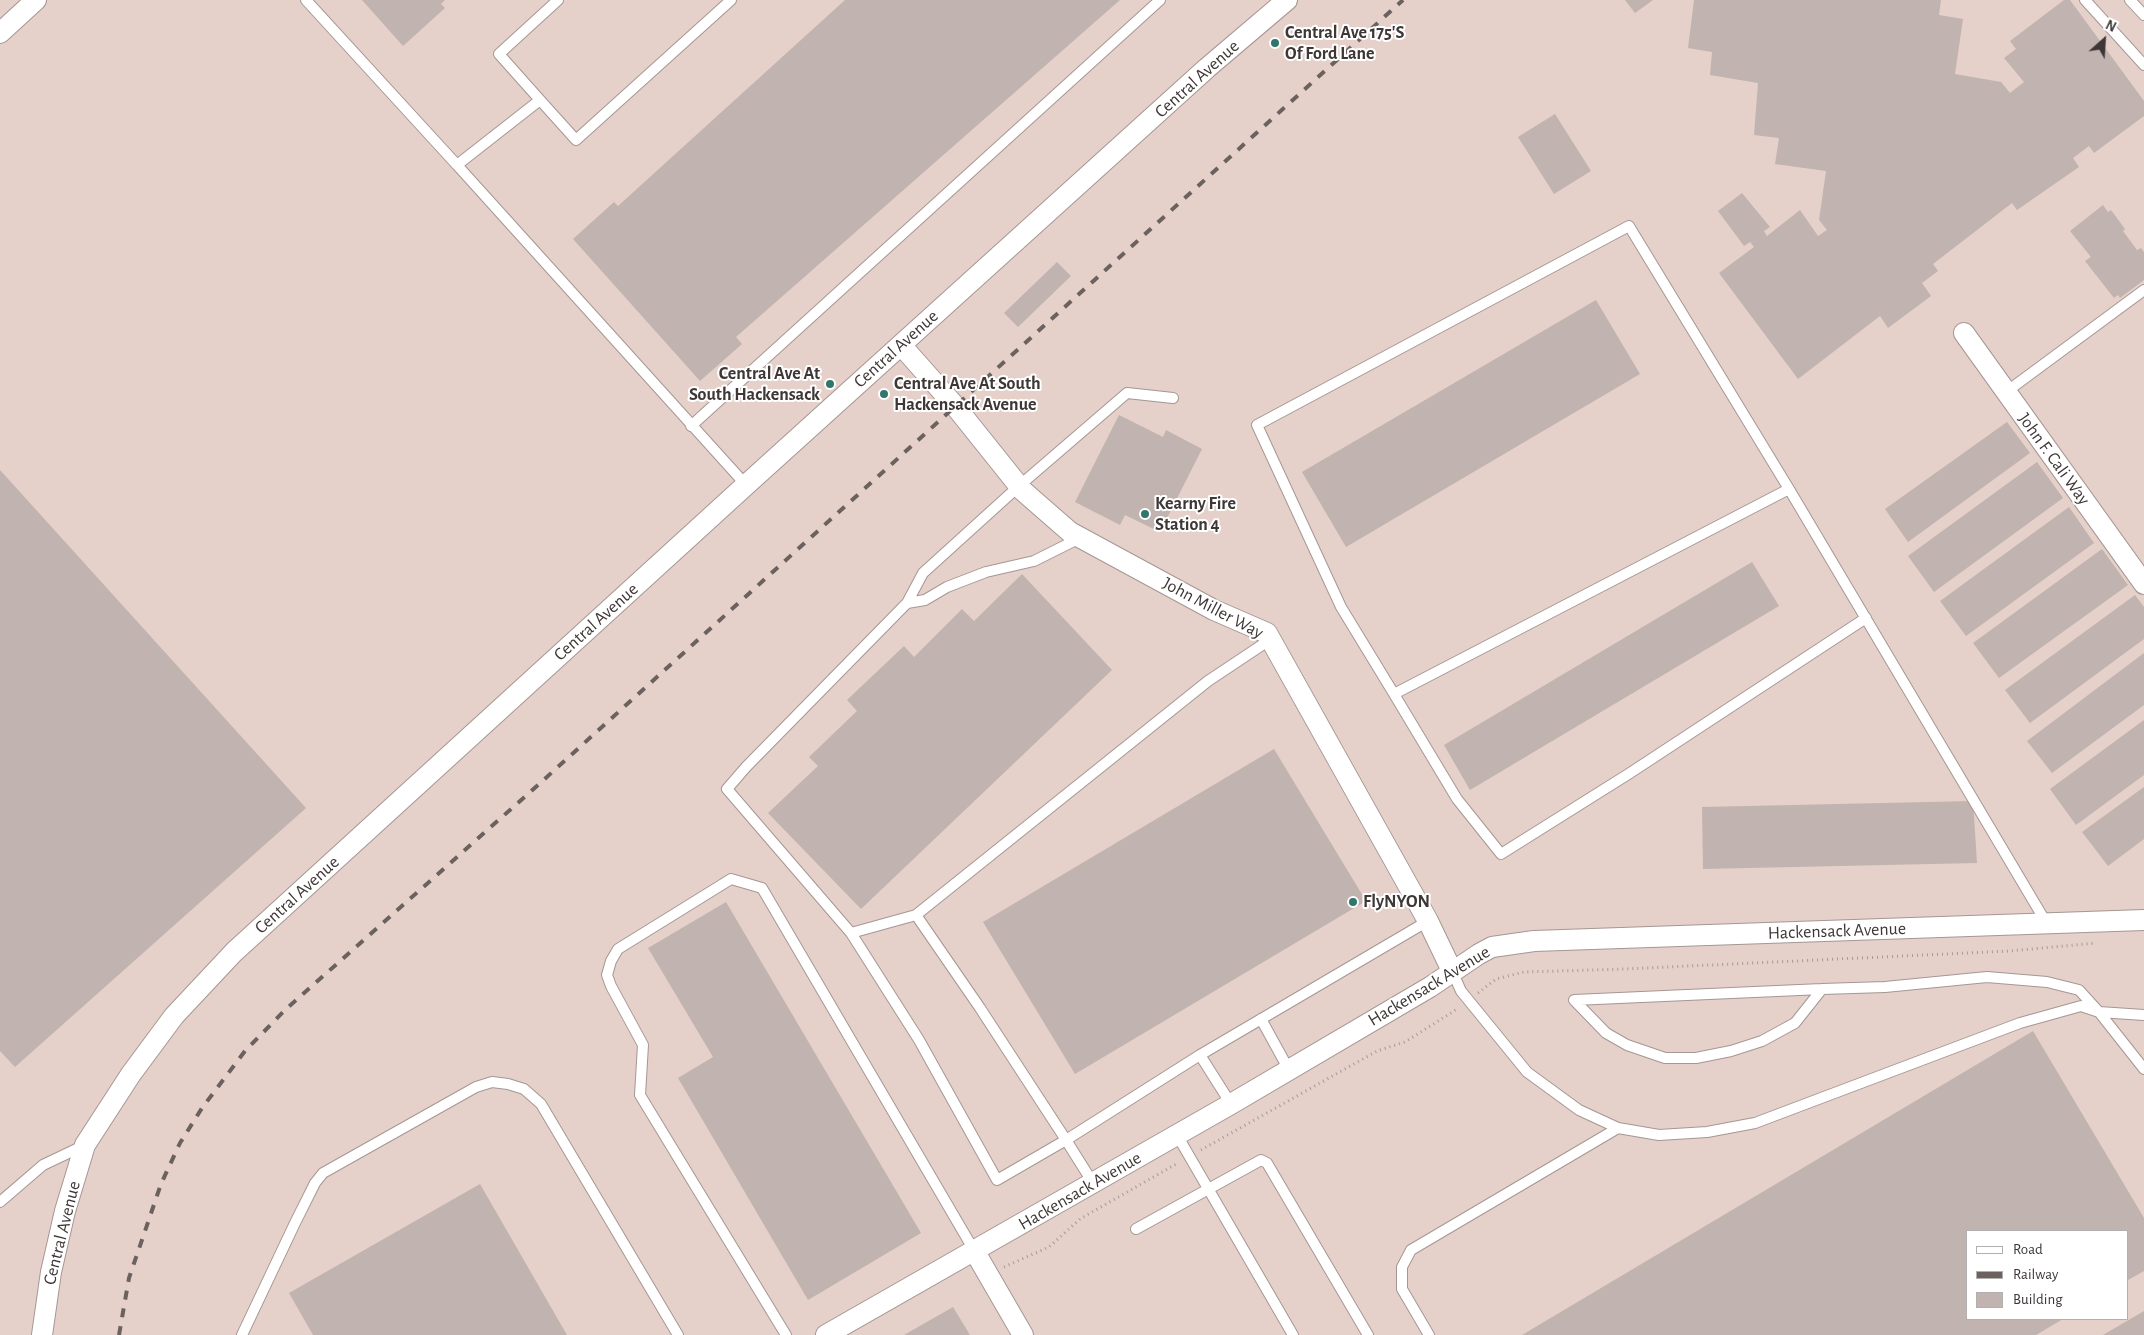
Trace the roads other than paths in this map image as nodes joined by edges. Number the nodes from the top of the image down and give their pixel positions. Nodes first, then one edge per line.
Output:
1 (36, 0) edge
2 (306, 0) edge
3 (558, 0) edge
4 (731, 0) edge
5 (1160, 0) edge
6 (1287, 0) edge
7 (2085, 0) edge
8 (2130, 0) edge
9 (2144, 15) edge
10 (2, 28) edge
11 (2144, 65) edge
12 (540, 100) junction
13 (457, 165) junction
14 (2144, 290) edge
15 (1964, 333) dead end
16 (901, 345) junction
17 (2006, 392) junction
18 (1173, 398) dead end
19 (691, 426) junction
20 (746, 485) junction
21 (1019, 486) junction
22 (1789, 489) junction
23 (1081, 537) junction
24 (2144, 584) edge
25 (907, 603) junction
26 (1866, 618) junction
27 (1271, 639) junction
28 (1394, 694) junction
29 (916, 915) junction
30 (2144, 920) edge
31 (1428, 921) junction
32 (2047, 924) junction
33 (852, 933) junction
34 (1452, 971) junction
35 (1822, 989) junction
36 (2099, 1012) junction
37 (2144, 1015) edge
38 (1261, 1019) junction
39 (1200, 1055) junction
40 (2144, 1069) edge
41 (1289, 1070) junction
42 (1231, 1104) junction
43 (1618, 1128) junction
44 (1177, 1135) junction
45 (1066, 1140) junction
46 (85, 1145) junction
47 (1093, 1183) junction
48 (1208, 1188) junction
49 (0, 1202) edge
50 (1136, 1229) dead end
51 (974, 1252) junction
52 (42, 1335) edge
53 (242, 1335) edge
54 (678, 1335) edge
55 (786, 1335) edge
56 (826, 1335) edge
57 (1022, 1335) edge
58 (1293, 1335) edge
59 (1368, 1335) edge
60 (1429, 1335) edge

1 - 10 street
2 - 13 lane
3 - 12 lane
4 - 12 lane
5 - 19 lane
6 - 16 street, Central Avenue
7 - 11 lane
8 - 9 lane
12 - 13 lane
13 - 19 lane
14 - 17 lane
15 - 17 street, John F. Cali Way
16 - 20 street, Central Avenue
16 - 21 street, John Miller Way
17 - 24 street, John F. Cali Way
18 - 21 lane
19 - 20 lane
20 - 46 street, Central Avenue
21 - 23 street, John Miller Way
21 - 25 lane
22 - 26 lane
22 - 28 lane
22 - 28 lane
23 - 25 lane
23 - 27 street, John Miller Way
25 - 33 lane
26 - 28 lane
26 - 32 lane
27 - 29 lane
27 - 31 street, John Miller Way
29 - 33 lane
29 - 45 lane
30 - 32 street, Hackensack Avenue
31 - 34 street, John Miller Way
31 - 38 lane
32 - 34 street, Hackensack Avenue
33 - 45 lane
34 - 41 street, Hackensack Avenue
34 - 43 lane
35 - 35 lane
35 - 36 lane
36 - 37 lane
36 - 40 lane
36 - 43 lane
38 - 39 lane
38 - 41 lane
39 - 42 lane
39 - 45 lane
41 - 42 street, Hackensack Avenue
42 - 44 street, Hackensack Avenue
43 - 60 lane
44 - 47 street, Hackensack Avenue
44 - 48 lane
45 - 47 lane
46 - 49 lane
46 - 52 street, Central Avenue
47 - 51 street, Hackensack Avenue
48 - 50 lane
48 - 58 lane
48 - 59 lane
51 - 55 lane
51 - 56 street, Hackensack Avenue
51 - 57 street
53 - 54 lane

